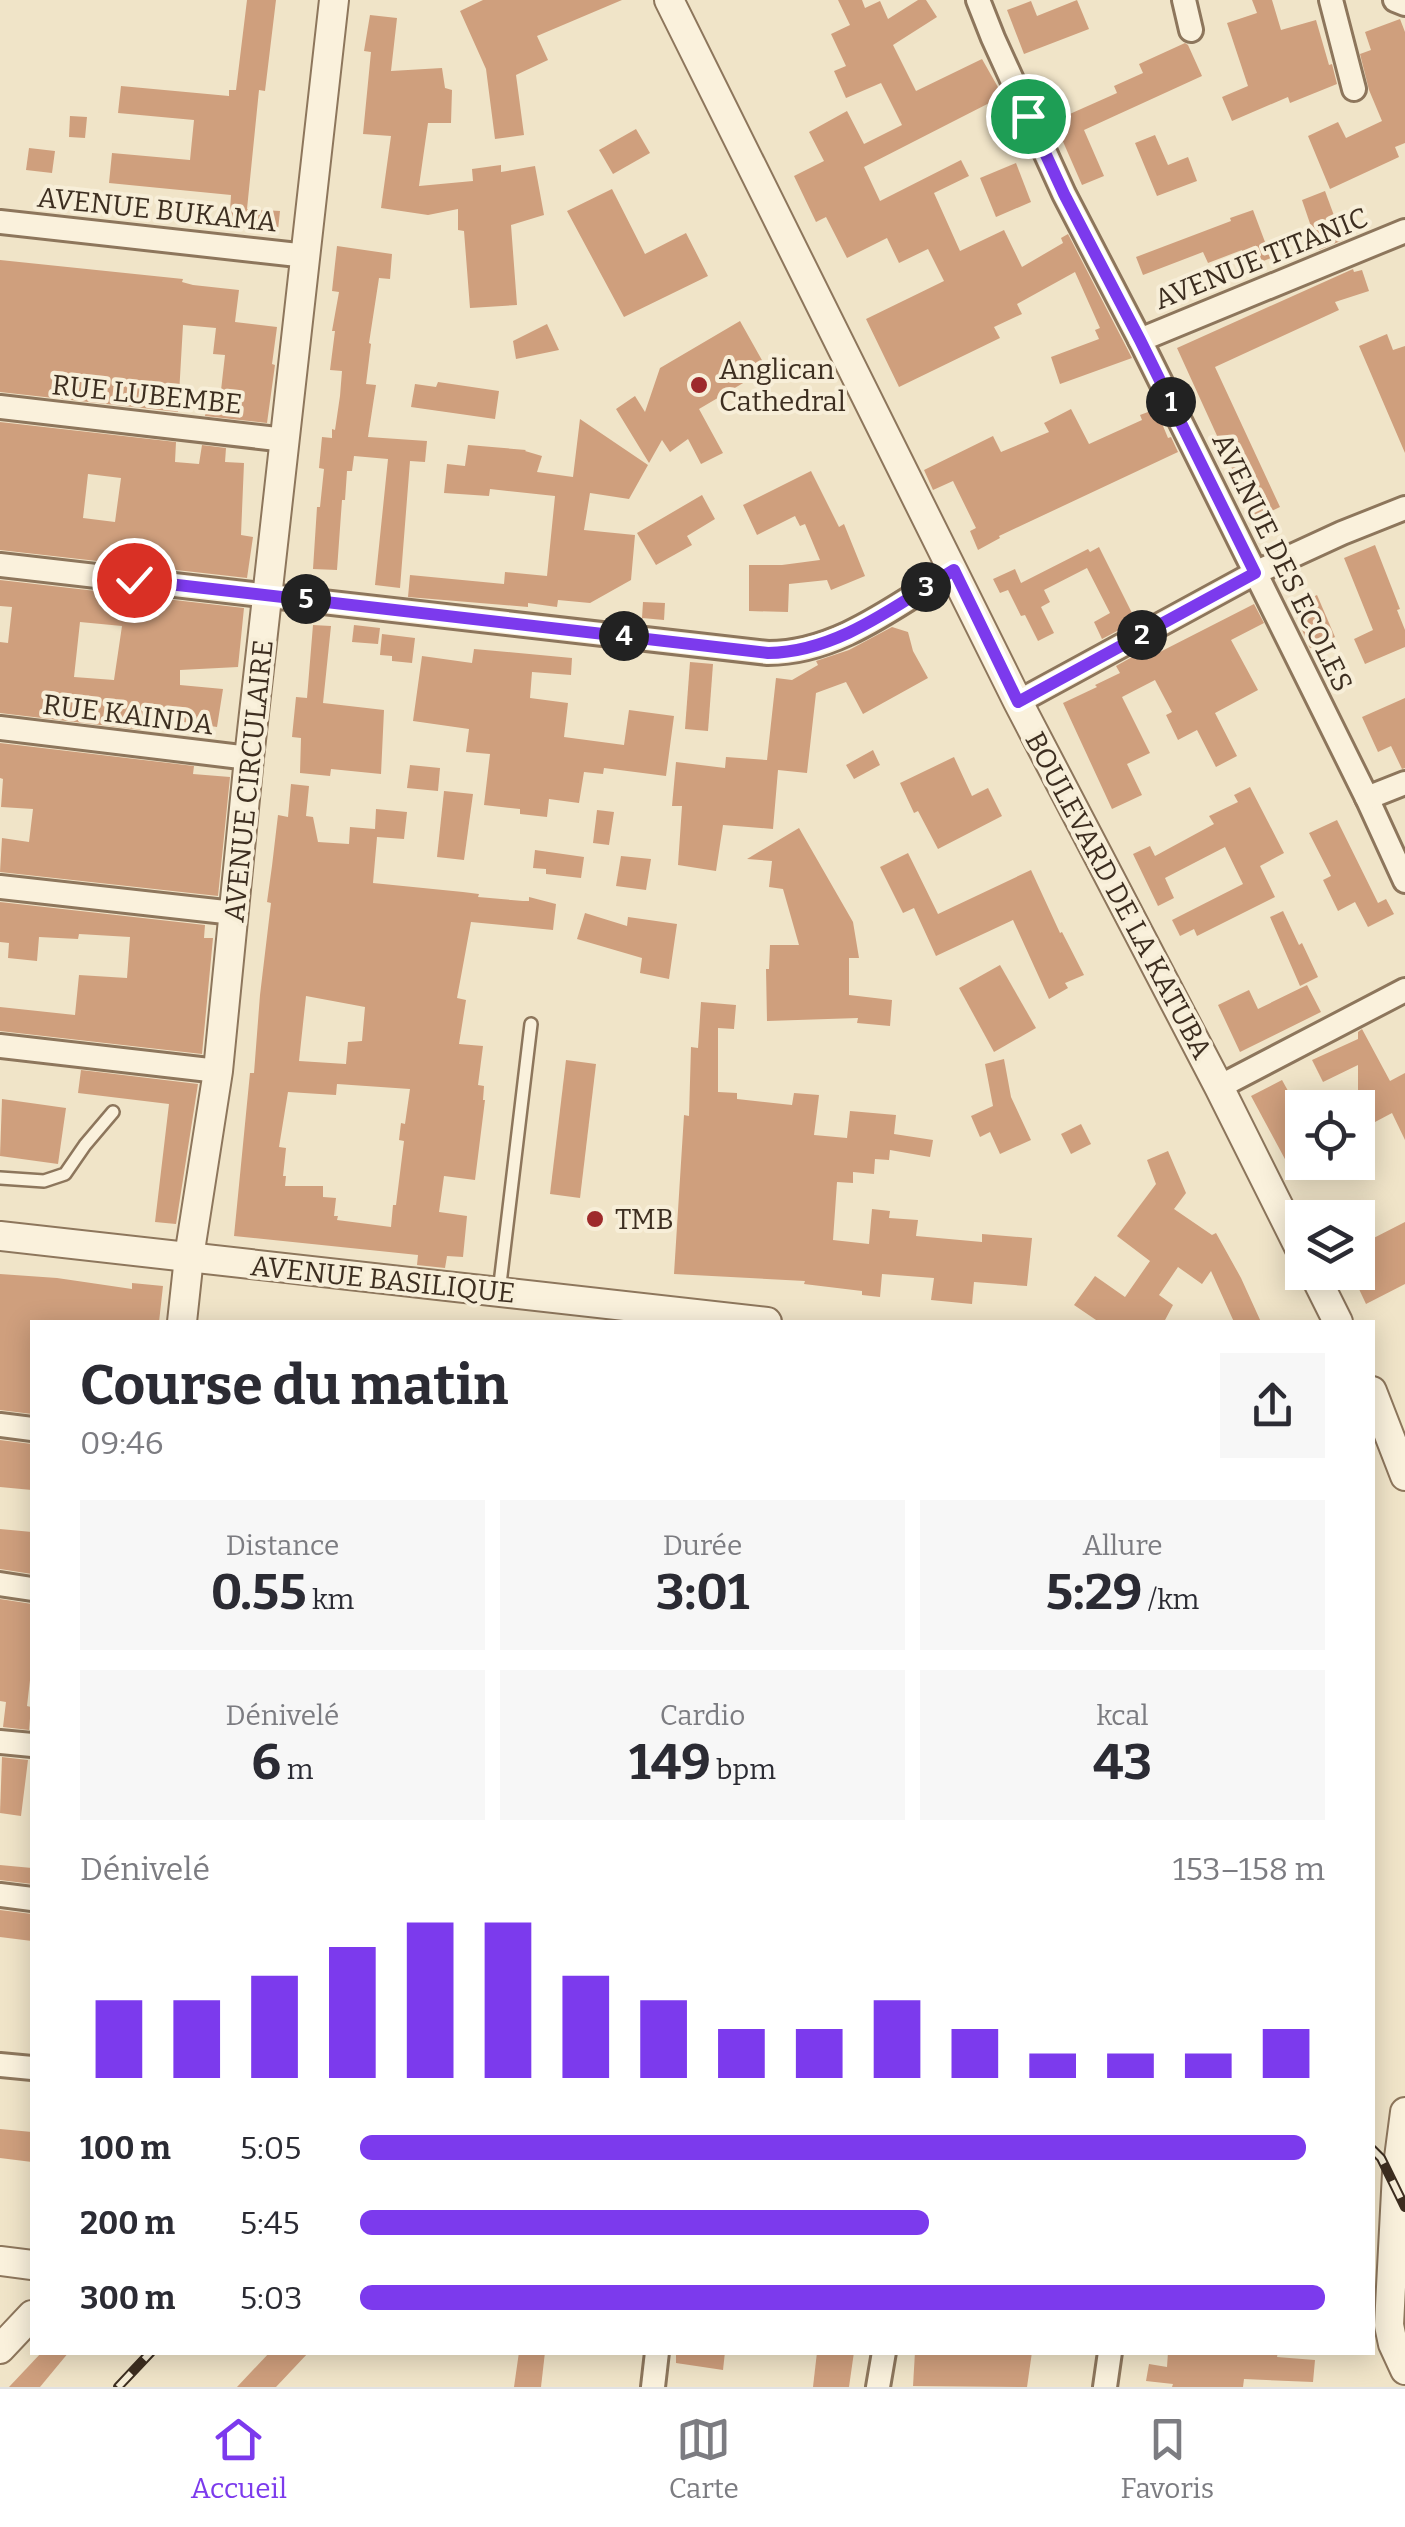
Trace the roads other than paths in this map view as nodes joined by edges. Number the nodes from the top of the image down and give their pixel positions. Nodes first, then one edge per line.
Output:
1 (334, 0) edge
2 (668, 0) edge
3 (978, 0) edge
4 (1184, 0) edge
5 (1331, 0) edge
6 (1395, 0) edge
7 (1405, 4) edge
8 (1191, 30) dead end
9 (1354, 89) dead end
10 (0, 222) edge
11 (1405, 231) edge
12 (307, 256) junction
13 (1140, 340) junction
14 (0, 407) edge
15 (286, 440) junction
16 (1405, 508) edge
17 (0, 565) edge
18 (954, 570) junction
19 (1255, 573) junction
20 (267, 594) junction
21 (1018, 702) junction
22 (0, 728) edge
23 (249, 758) junction
24 (1405, 783) edge
25 (1367, 798) junction
26 (1405, 881) edge
27 (0, 886) edge
28 (234, 914) junction
29 (1405, 990) edge
30 (531, 1024) dead end
31 (0, 1046) edge
32 (218, 1071) junction
33 (1219, 1086) junction
34 (114, 1112) dead end
35 (0, 1178) edge
36 (1285, 1218) edge
37 (0, 1236) edge
38 (190, 1257) junction
39 (1321, 1290) edge
40 (499, 1292) junction
41 (182, 1320) edge
42 (749, 1320) edge
43 (1337, 1320) edge
44 (1375, 1400) edge
45 (0, 1425) edge
46 (30, 1430) edge
47 (1405, 1476) edge
48 (0, 1584) edge
49 (30, 1589) edge
50 (0, 1742) edge
51 (30, 1745) edge
52 (0, 1896) edge
53 (30, 1899) edge
54 (0, 2065) edge
55 (30, 2068) edge
56 (1405, 2112) edge
57 (0, 2261) edge
58 (30, 2265) edge
59 (30, 2317) edge
60 (0, 2349) edge
61 (657, 2355) edge
62 (883, 2355) edge
63 (1110, 2355) edge
64 (1405, 2370) edge
65 (653, 2387) edge
66 (878, 2387) edge
67 (1105, 2387) edge

1 - 12 street, AVENUE CIRCULAIRE
2 - 18 street, BOULEVARD DE LA KATUBA
3 - 13 street, AVENUE DES ECOLES
4 - 8 street
5 - 9 street
6 - 7 street
10 - 12 street, AVENUE BUKAMA
11 - 13 street, AVENUE TITANIC
12 - 15 street, AVENUE CIRCULAIRE
13 - 19 street, AVENUE DES ECOLES
14 - 15 street, RUE LUBEMBE
15 - 20 street, AVENUE CIRCULAIRE
16 - 19 street
17 - 20 street
18 - 20 street
18 - 21 street, BOULEVARD DE LA KATUBA
19 - 21 street
19 - 25 street, AVENUE DES ECOLES
20 - 23 street, AVENUE CIRCULAIRE
21 - 33 street, BOULEVARD DE LA KATUBA
22 - 23 street, RUE KAINDA
23 - 28 street, AVENUE CIRCULAIRE
24 - 25 street
25 - 26 street, AVENUE DES ECOLES
27 - 28 street
28 - 32 street, AVENUE CIRCULAIRE
29 - 33 street
30 - 40 lane
31 - 32 street
32 - 38 street, AVENUE CIRCULAIRE
33 - 36 street, BOULEVARD DE LA KATUBA
34 - 35 lane
37 - 38 street, AVENUE BASILIQUE
38 - 40 street, AVENUE BASILIQUE
38 - 41 street, AVENUE CIRCULAIRE
39 - 43 street
40 - 42 street, AVENUE BASILIQUE
44 - 47 street
45 - 46 street
48 - 49 street
50 - 51 street
52 - 53 street
54 - 55 street
56 - 64 street
57 - 58 street
59 - 60 street
61 - 65 street
62 - 66 street
63 - 67 street

